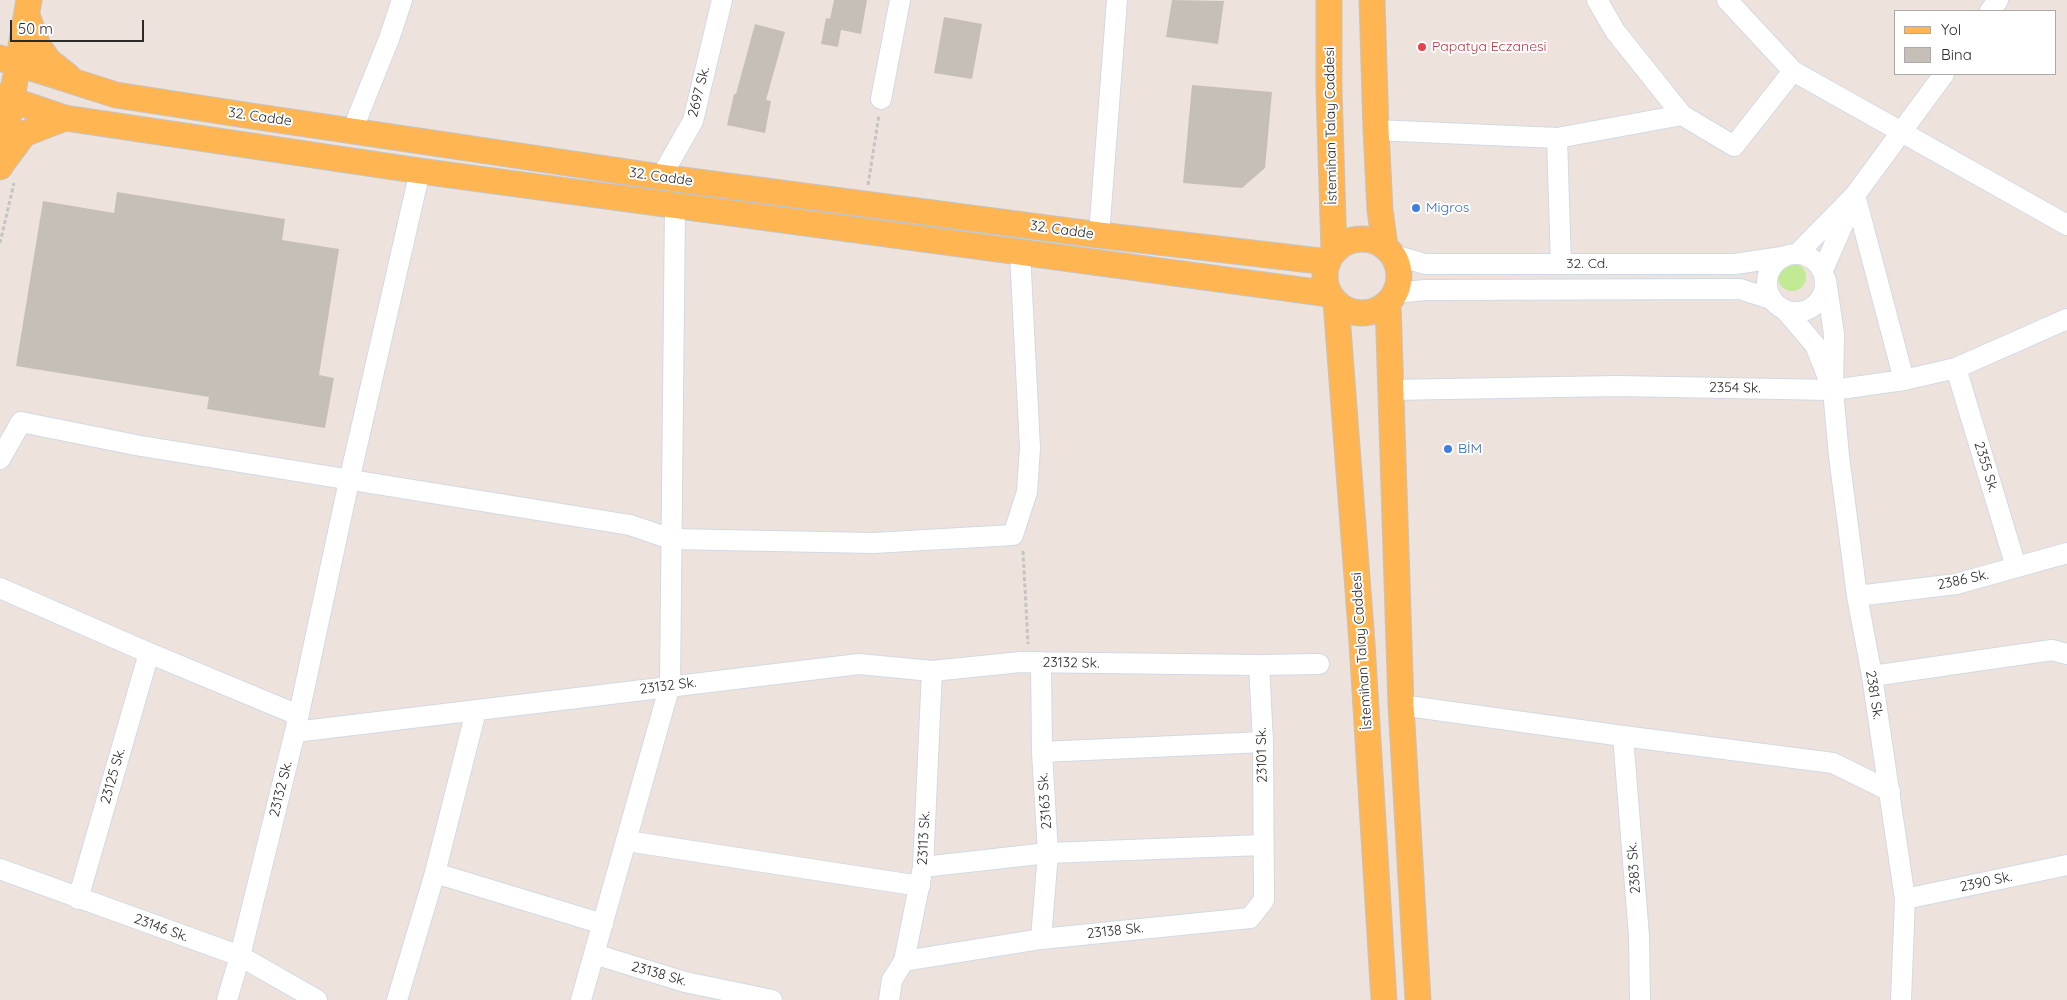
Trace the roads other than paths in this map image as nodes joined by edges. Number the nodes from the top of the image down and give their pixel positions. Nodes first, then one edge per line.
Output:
1 (402, 0) edge
2 (722, 0) edge
3 (900, 0) edge
4 (1117, 0) edge
5 (1329, 0) edge
6 (1372, 0) edge
7 (1597, 0) edge
8 (1727, 0) edge
9 (28, 8) edge
10 (15, 63) edge
11 (1793, 71) junction
12 (1943, 75) edge
13 (74, 81) junction
14 (116, 95) junction
15 (881, 99) road end
16 (5, 109) edge
17 (1682, 115) junction
18 (65, 118) junction
19 (352, 130) junction
20 (1376, 130) junction
21 (1902, 131) junction
22 (1557, 138) junction
23 (0, 166) edge
24 (420, 171) junction
25 (661, 177) junction
26 (1855, 195) junction
27 (675, 207) junction
28 (2067, 225) edge
29 (1099, 235) junction
30 (1389, 251) junction
31 (1020, 252) junction
32 (1789, 256) junction
33 (1331, 257) junction
34 (1561, 264) junction
35 (1824, 275) junction
36 (1333, 298) junction
37 (1392, 298) junction
38 (1779, 305) junction
39 (2067, 319) edge
40 (1956, 368) junction
41 (1904, 380) junction
42 (1390, 390) junction
43 (1833, 390) junction
44 (0, 459) edge
45 (348, 481) junction
46 (671, 539) junction
47 (2067, 553) edge
48 (2016, 567) junction
49 (0, 588) edge
50 (1857, 596) junction
51 (149, 653) junction
52 (2067, 654) edge
53 (1035, 662) junction
54 (1319, 664) dead end
55 (1259, 665) junction
56 (932, 671) junction
57 (1872, 676) junction
58 (670, 685) junction
59 (1401, 705) junction
60 (476, 711) junction
61 (297, 723) junction
62 (1623, 736) junction
63 (1263, 742) junction
64 (1042, 752) junction
65 (1890, 791) junction
66 (627, 841) junction
67 (1263, 846) junction
68 (1048, 853) junction
69 (2067, 865) edge
70 (923, 867) junction
71 (0, 869) edge
72 (435, 873) junction
73 (920, 886) junction
74 (78, 898) junction
75 (1905, 898) junction
76 (603, 924) junction
77 (1040, 939) junction
78 (594, 954) junction
79 (240, 956) junction
80 (904, 961) junction
81 (892, 980) junction
82 (227, 1000) edge
83 (317, 1000) edge
84 (397, 1000) edge
85 (581, 1000) edge
86 (772, 1000) edge
87 (877, 1000) edge
88 (889, 1000) edge
89 (1384, 1000) edge
90 (1418, 1000) edge
91 (1640, 1000) edge
92 (1900, 1000) edge

1 - 19 street
2 - 25 street, 2697 Sk.
3 - 15 street
4 - 29 street
5 - 33 main road, İstemihan Talay Caddesi
6 - 20 main road
7 - 17 street
8 - 11 street
9 - 10 main road
9 - 13 main road
10 - 13 main road, 32. Cadde
10 - 14 main road
10 - 16 main road
11 - 17 street
11 - 21 street
12 - 21 street
13 - 14 main road, 32. Cadde
14 - 19 main road, 32. Cadde
16 - 18 main road, 32. Cadde
16 - 23 main road
17 - 22 street
18 - 23 main road
18 - 24 main road, 32. Cadde
19 - 25 main road, 32. Cadde
20 - 22 street
20 - 30 main road
21 - 26 street
21 - 28 street
22 - 34 street
24 - 27 main road, 32. Cadde
24 - 45 street
25 - 29 main road, 32. Cadde
26 - 32 street
26 - 35 street
26 - 41 street
27 - 31 main road, 32. Cadde
27 - 46 street
29 - 33 main road, 32. Cadde
30 - 33 main road
30 - 34 street, 32. Cd.
30 - 37 main road
31 - 36 main road, 32. Cadde
31 - 46 street
32 - 34 street, 32. Cd.
32 - 35 street
32 - 38 street
33 - 36 main road
35 - 38 street
35 - 43 street
36 - 37 main road
36 - 89 main road, İstemihan Talay Caddesi
37 - 38 street, 32. Cd.
37 - 42 main road
38 - 43 street
39 - 40 street, 2354 Sk.
40 - 41 street, 2354 Sk.
40 - 48 street, 2355 Sk.
41 - 43 street, 2354 Sk.
42 - 43 street, 2354 Sk.
42 - 59 main road
43 - 50 street, 2381 Sk.
44 - 45 street
45 - 46 street
45 - 61 street
46 - 58 street
47 - 48 street, 2386 Sk.
48 - 50 street, 2386 Sk.
49 - 51 street
50 - 57 street, 2381 Sk.
51 - 61 street
51 - 74 street, 23125 Sk.
52 - 57 street
53 - 55 street, 23132 Sk.
53 - 56 street, 23132 Sk.
53 - 64 street, 23163 Sk.
54 - 55 street, 23132 Sk.
55 - 63 street, 23101 Sk.
56 - 58 street, 23132 Sk.
56 - 70 street, 23113 Sk.
57 - 65 street, 2381 Sk.
58 - 60 street, 23132 Sk.
58 - 66 street
59 - 62 street
59 - 90 main road
60 - 61 street, 23132 Sk.
60 - 72 street
61 - 79 street, 23132 Sk.
62 - 65 street
62 - 91 street, 2383 Sk.
63 - 64 street
63 - 67 street, 23101 Sk.
64 - 68 street, 23163 Sk.
65 - 75 street, 2381 Sk.
66 - 73 street
66 - 76 street
67 - 68 street
67 - 77 street, 23138 Sk.
68 - 70 street
68 - 77 street, 23163 Sk.
69 - 75 street, 2390 Sk.
70 - 73 street, 23113 Sk.
71 - 74 street, 23146 Sk.
72 - 76 street
72 - 84 street
73 - 80 street, 23113 Sk.
74 - 79 street, 23146 Sk.
75 - 92 street, 2381 Sk.
76 - 78 street
77 - 80 street, 23138 Sk.
78 - 85 street
78 - 86 street, 23138 Sk.
79 - 82 street, 23132 Sk.
79 - 83 street, 23146 Sk.
80 - 81 street, 23113 Sk.
81 - 87 street
81 - 88 street, 23113 Sk.

